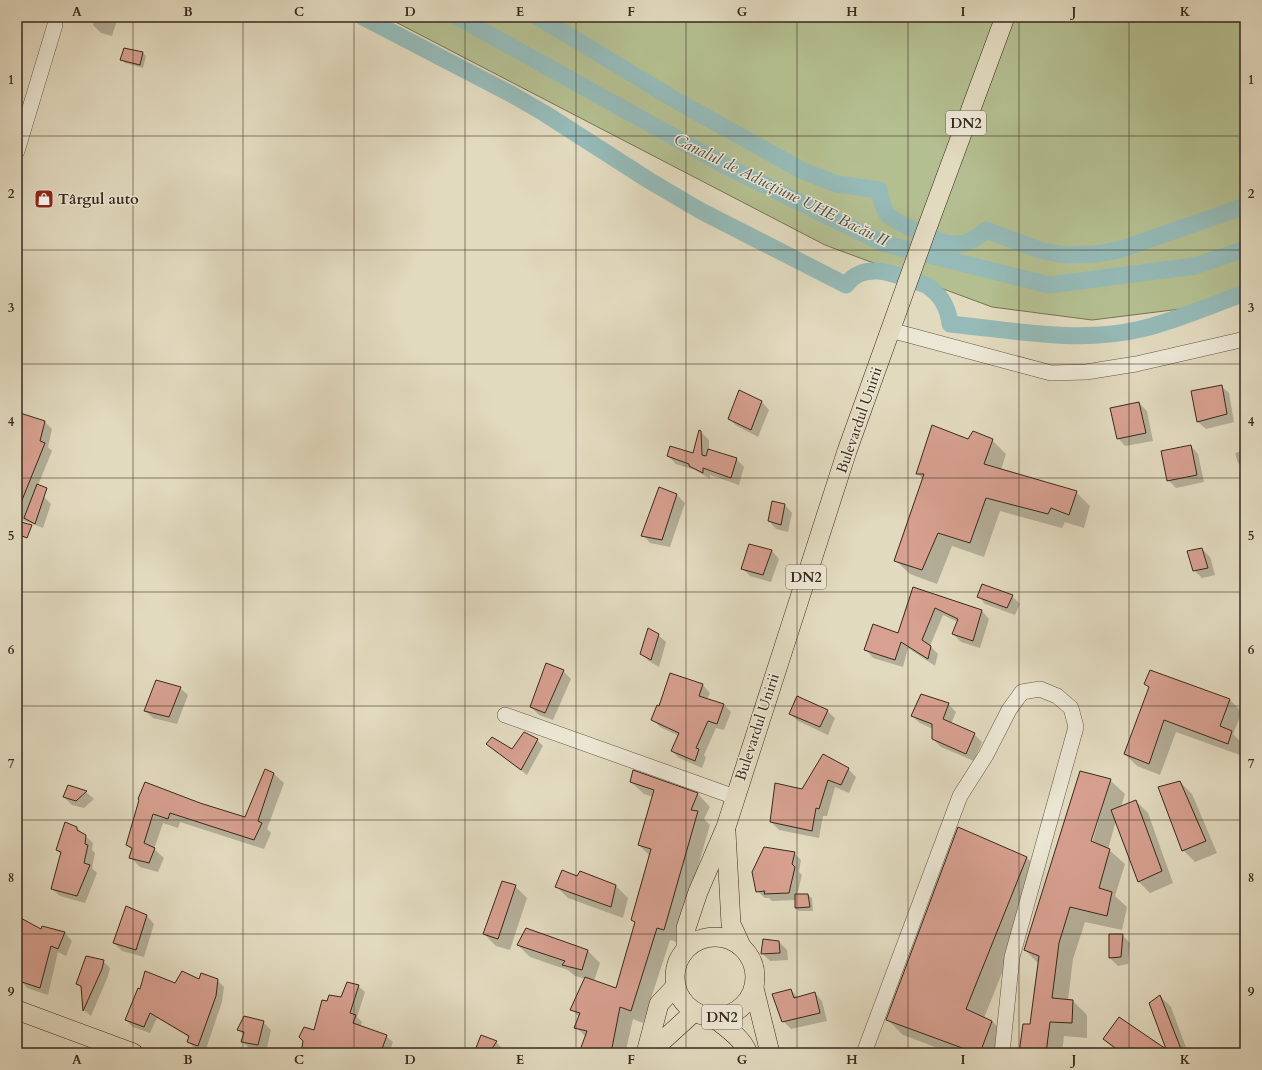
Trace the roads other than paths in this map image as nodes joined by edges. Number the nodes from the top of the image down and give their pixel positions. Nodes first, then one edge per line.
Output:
1 (1005, 17) edge
2 (55, 25) dead end
3 (17, 151) edge
4 (890, 330) junction
5 (1245, 339) edge
6 (504, 715) dead end
7 (735, 797) junction
8 (726, 827) junction
9 (741, 946) junction
10 (686, 948) junction
11 (676, 987) junction
12 (754, 988) junction
13 (17, 1010) edge
14 (694, 1012) junction
15 (714, 1018) junction
16 (133, 1053) edge
17 (648, 1053) edge
18 (748, 1053) edge
19 (770, 1053) edge
20 (864, 1053) edge
21 (1002, 1053) edge

1 - 4 main road, Bulevardul Unirii / DN2
2 - 3 street
4 - 5 street
4 - 7 main road, Bulevardul Unirii / DN2
6 - 7 street
7 - 8 main road, Bulevardul Unirii / DN2
8 - 9 main road, Bulevardul Unirii / DN2
8 - 10 main road, Bulevardul Unirii / DN2
9 - 10 main road, DN2
9 - 12 main road, DN2
10 - 11 main road, DN2
11 - 14 main road, DN2
11 - 17 main road
12 - 15 main road, DN2
12 - 19 main road, DN2
13 - 16 main road
14 - 15 main road, DN2
14 - 17 main road
15 - 18 main road, DN2
20 - 21 street

